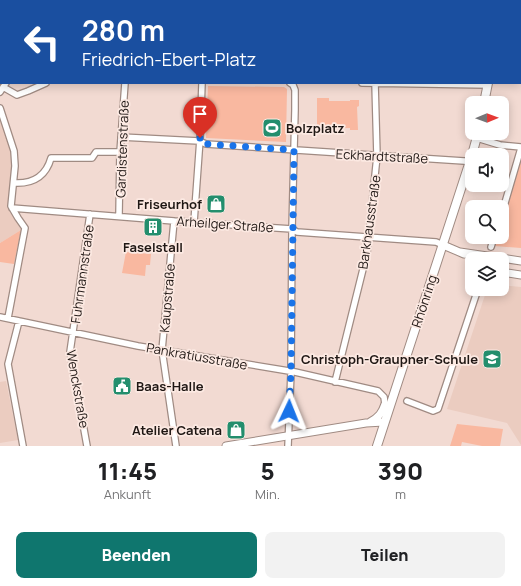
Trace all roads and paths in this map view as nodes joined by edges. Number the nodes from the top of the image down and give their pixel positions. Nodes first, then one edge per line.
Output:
1 (44, 84) edge
2 (125, 84) edge
3 (202, 84) edge
4 (293, 84) edge
5 (375, 84) edge
6 (488, 84) edge
7 (3, 87) edge
8 (485, 96) edge
9 (0, 108) edge
10 (121, 137) junction
11 (489, 140) edge
12 (199, 141) junction
13 (521, 148) edge
14 (294, 150) junction
15 (120, 152) junction
16 (377, 156) junction
17 (465, 157) edge
18 (465, 175) edge
19 (14, 183) junction
20 (506, 200) edge
21 (12, 208) junction
22 (90, 214) junction
23 (119, 215) junction
24 (174, 221) junction
25 (194, 222) junction
26 (292, 229) junction
27 (370, 236) junction
28 (492, 244) edge
29 (442, 245) junction
30 (491, 247) dead end
31 (460, 252) junction
32 (465, 253) edge
33 (465, 254) edge
34 (509, 260) edge
35 (521, 261) edge
36 (509, 273) edge
37 (521, 275) edge
38 (476, 296) edge
39 (0, 317) edge
40 (8, 318) junction
41 (19, 321) junction
42 (73, 333) junction
43 (162, 350) junction
44 (405, 360) junction
45 (291, 372) junction
46 (334, 382) junction
47 (407, 401) dead end
48 (385, 404) junction
49 (370, 422) junction
50 (384, 422) junction
51 (289, 436) junction
52 (23, 446) edge
53 (88, 446) edge
54 (176, 446) edge
55 (226, 446) edge
56 (288, 446) edge
57 (377, 446) edge

1 - 7 street
2 - 10 street, Gardistenstraße
3 - 12 street
4 - 14 street
5 - 16 street, Barkhausstraße
6 - 8 main road
9 - 19 street
10 - 12 street
10 - 15 street, Gardistenstraße
11 - 13 street
12 - 14 street, Eckhardtstraße
12 - 25 street
13 - 20 street
14 - 16 street, Eckhardtstraße
14 - 26 street
15 - 19 street
15 - 23 street, Gardistenstraße
16 - 17 street, Eckhardtstraße
16 - 27 street, Barkhausstraße
18 - 29 main road, Rhönring
19 - 21 street
21 - 22 street, Arheilger Straße
21 - 40 street
22 - 23 street, Arheilger Straße
22 - 42 street, Fuhrmannstraße
23 - 24 street, Arheilger Straße
24 - 25 street, Arheilger Straße
24 - 43 street, Kaupstraße
25 - 26 street, Arheilger Straße
26 - 27 street, Arheilger Straße
26 - 45 street
27 - 29 street, Arheilger Straße
27 - 46 street, Barkhausstraße
28 - 30 street
29 - 31 street, Arheilger Straße
29 - 44 main road, Rhönring
31 - 32 street, Arheilger Straße
31 - 33 street, Arheilger Straße
34 - 35 street, Arheilger Straße
36 - 37 street
38 - 47 street
39 - 40 street, Pankratiusstraße
40 - 41 street, Pankratiusstraße
41 - 42 street, Pankratiusstraße
41 - 52 street
42 - 43 street, Pankratiusstraße
42 - 53 street, Wenckstraße
43 - 45 street, Pankratiusstraße
43 - 54 street, Kaupstraße
44 - 48 main road
44 - 50 main road, Rhönring
45 - 46 street, Pankratiusstraße
45 - 51 street
46 - 48 street, Pankratiusstraße
48 - 49 street
49 - 50 street
49 - 51 street
50 - 57 main road, Rhönring
51 - 55 street
51 - 56 street

